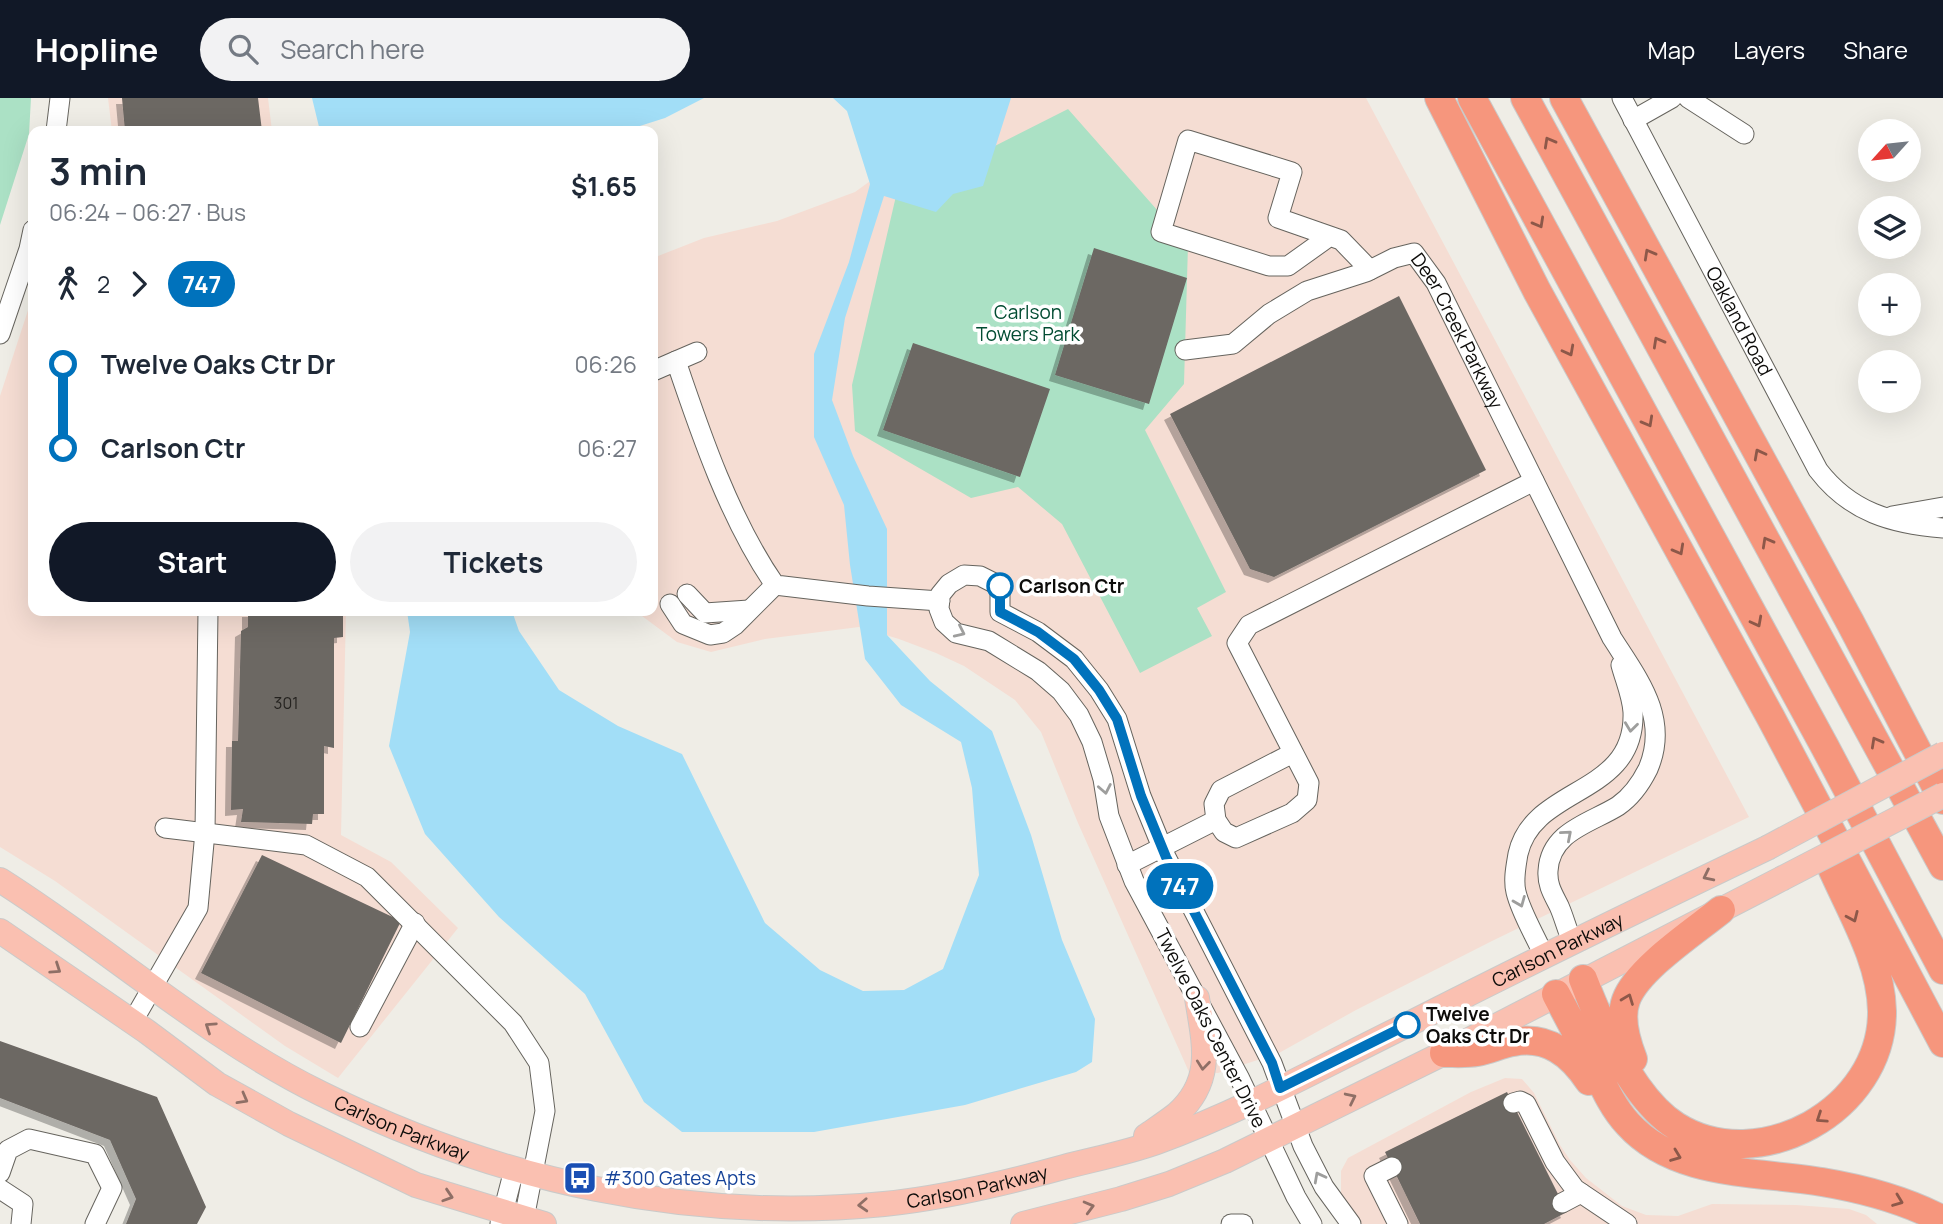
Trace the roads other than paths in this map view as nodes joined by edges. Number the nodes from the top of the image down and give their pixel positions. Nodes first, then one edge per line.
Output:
1 (60, 98) edge
2 (1424, 98) edge
3 (1439, 98) edge
4 (1472, 98) edge
5 (1525, 98) edge
6 (1564, 98) edge
7 (1572, 98) edge
8 (1622, 98) edge
9 (1672, 98) edge
10 (1688, 98) edge
11 (1633, 120) junction
12 (57, 126) edge
13 (1744, 134) dead end
14 (1606, 176) junction
15 (1330, 236) junction
16 (28, 252) edge
17 (1370, 270) junction
18 (1537, 291) junction
19 (2, 321) edge
20 (1185, 350) dead end
21 (697, 352) dead end
22 (676, 361) junction
23 (658, 369) edge
24 (1534, 481) junction
25 (1943, 507) edge
26 (1884, 517) junction
27 (1943, 528) edge
28 (775, 584) junction
29 (678, 599) dead end
30 (940, 601) junction
31 (1000, 612) junction
32 (208, 616) edge
33 (1850, 622) junction
34 (1612, 638) junction
35 (989, 641) junction
36 (1771, 718) junction
37 (1293, 753) junction
38 (1943, 754) edge
39 (1943, 776) edge
40 (1943, 797) edge
41 (1216, 820) junction
42 (165, 828) dead end
43 (205, 832) junction
44 (1161, 847) junction
45 (1128, 864) junction
46 (1943, 866) edge
47 (0, 880) edge
48 (1721, 909) junction
49 (415, 923) junction
50 (0, 931) edge
51 (1572, 941) junction
52 (1544, 956) junction
53 (1943, 970) edge
54 (1584, 979) junction
55 (152, 987) junction
56 (1556, 994) junction
57 (1197, 998) junction
58 (133, 1021) junction
59 (360, 1027) dead end
60 (1943, 1042) edge
61 (1444, 1053) junction
62 (1280, 1088) junction
63 (1251, 1102) junction
64 (1513, 1103) dead end
65 (1656, 1109) junction
66 (1622, 1116) junction
67 (1294, 1126) junction
68 (1269, 1138) junction
69 (1122, 1153) junction
70 (1392, 1167) dead end
71 (524, 1172) junction
72 (0, 1173) edge
73 (0, 1189) edge
74 (1581, 1193) junction
75 (1562, 1203) dead end
76 (1943, 1220) edge
77 (519, 1221) edge
78 (21, 1224) edge
79 (95, 1224) edge
80 (1023, 1224) edge
81 (1231, 1224) edge
82 (1243, 1224) edge
83 (1312, 1224) edge
84 (1351, 1224) edge
85 (1398, 1224) edge
86 (1627, 1224) edge

1 - 12 street
2 - 18 highway
3 - 18 highway
4 -> 53 highway
46 -> 5 highway
6 - 14 highway
7 - 14 highway
8 - 11 street, Oakland Road
9 - 11 street
10 - 13 street
11 - 26 street, Oakland Road
33 -> 14 highway
15 - 15 street
15 - 17 street
16 - 19 street
17 - 20 street, Deer Creek Parkway
17 - 24 street, Deer Creek Parkway
18 -> 36 highway
21 - 22 street
22 - 23 street
22 - 28 street
24 - 34 street, Deer Creek Parkway
24 - 37 street
25 - 26 street
26 - 27 street, Oakland Road
28 - 29 street
28 - 30 street
30 - 31 street
30 -> 35 street, Twelve Oaks Center Drive
31 - 35 street
31 - 44 street, Twelve Oaks Center Drive
32 - 43 street
33 - 39 highway
33 - 40 highway
51 -> 34 street, Deer Creek Parkway
34 -> 52 street, Deer Creek Parkway
35 -> 45 street, Twelve Oaks Center Drive
36 - 60 highway
36 -> 65 highway
37 - 41 street
37 - 41 street
38 -> 51 main road, Carlson Parkway, bridge
40 - 48 main road, Carlson Parkway, bridge
41 - 44 street
42 - 43 street
43 - 49 street
43 - 55 street
44 - 45 street
44 - 62 street, Twelve Oaks Center Drive
45 - 57 street, Twelve Oaks Center Drive
47 - 55 main road, Carlson Parkway
48 - 54 main road, Carlson Parkway
65 -> 48 highway
49 - 59 street
49 - 71 street
50 -> 58 main road
51 - 52 main road, Carlson Parkway
51 - 54 main road, Deer Creek Parkway
52 - 56 main road, Deer Creek Parkway
52 - 62 main road, Carlson Parkway
54 - 56 main road, Carlson Parkway
54 - 65 highway
55 - 58 street
71 -> 55 main road, Carlson Parkway
56 - 61 main road, Carlson Parkway
56 - 66 highway
57 - 63 street, Twelve Oaks Center Drive
57 -> 69 main road
58 -> 77 main road
61 - 66 highway
67 -> 61 main road, Carlson Parkway
62 - 63 main road, Carlson Parkway
62 - 67 street, Twelve Oaks Center Drive
63 - 68 street, Twelve Oaks Center Drive
63 - 69 main road, Carlson Parkway
64 - 74 street
66 -> 76 highway
67 - 68 main road, Carlson Parkway
84 -> 67 street, Twelve Oaks Center Drive
80 -> 68 main road, Carlson Parkway
68 - 83 street, Twelve Oaks Center Drive
69 -> 71 main road, Carlson Parkway
70 - 85 street
71 - 77 street
72 - 79 street
73 - 78 street
74 - 75 street
74 - 86 street
81 - 82 street

